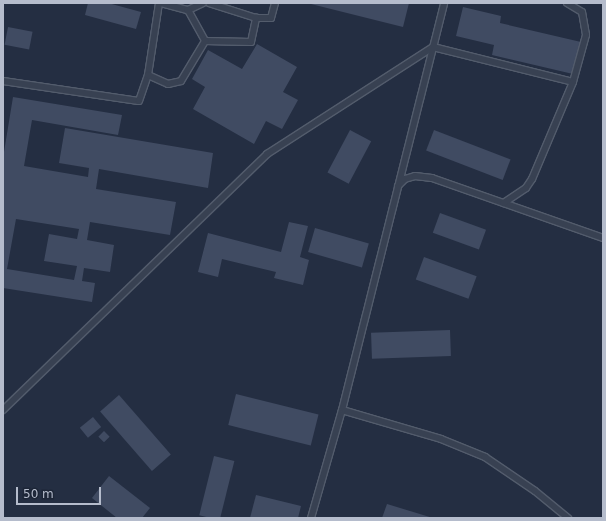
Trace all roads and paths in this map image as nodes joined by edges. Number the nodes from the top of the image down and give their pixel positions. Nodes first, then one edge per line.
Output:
1 (160, 3) edge
2 (203, 3) edge
3 (209, 3) edge
4 (275, 3) edge
5 (444, 3) edge
6 (567, 3) edge
7 (188, 10) junction
8 (256, 18) junction
9 (205, 41) junction
10 (433, 47) junction
11 (148, 75) junction
12 (3, 81) edge
13 (573, 82) junction
14 (398, 186) junction
15 (504, 203) junction
16 (603, 238) edge
17 (3, 410) edge
18 (342, 410) junction
19 (311, 518) edge
20 (568, 518) edge

1 - 7 lane
1 - 11 lane
2 - 7 lane
3 - 8 lane
4 - 8 lane
5 - 10 lane
6 - 13 lane
7 - 9 lane
8 - 9 lane
9 - 11 lane
10 - 13 lane
10 - 14 lane
10 - 17 lane
11 - 12 lane
13 - 15 lane
14 - 15 lane
14 - 18 lane
15 - 16 lane
18 - 19 lane
18 - 20 lane

